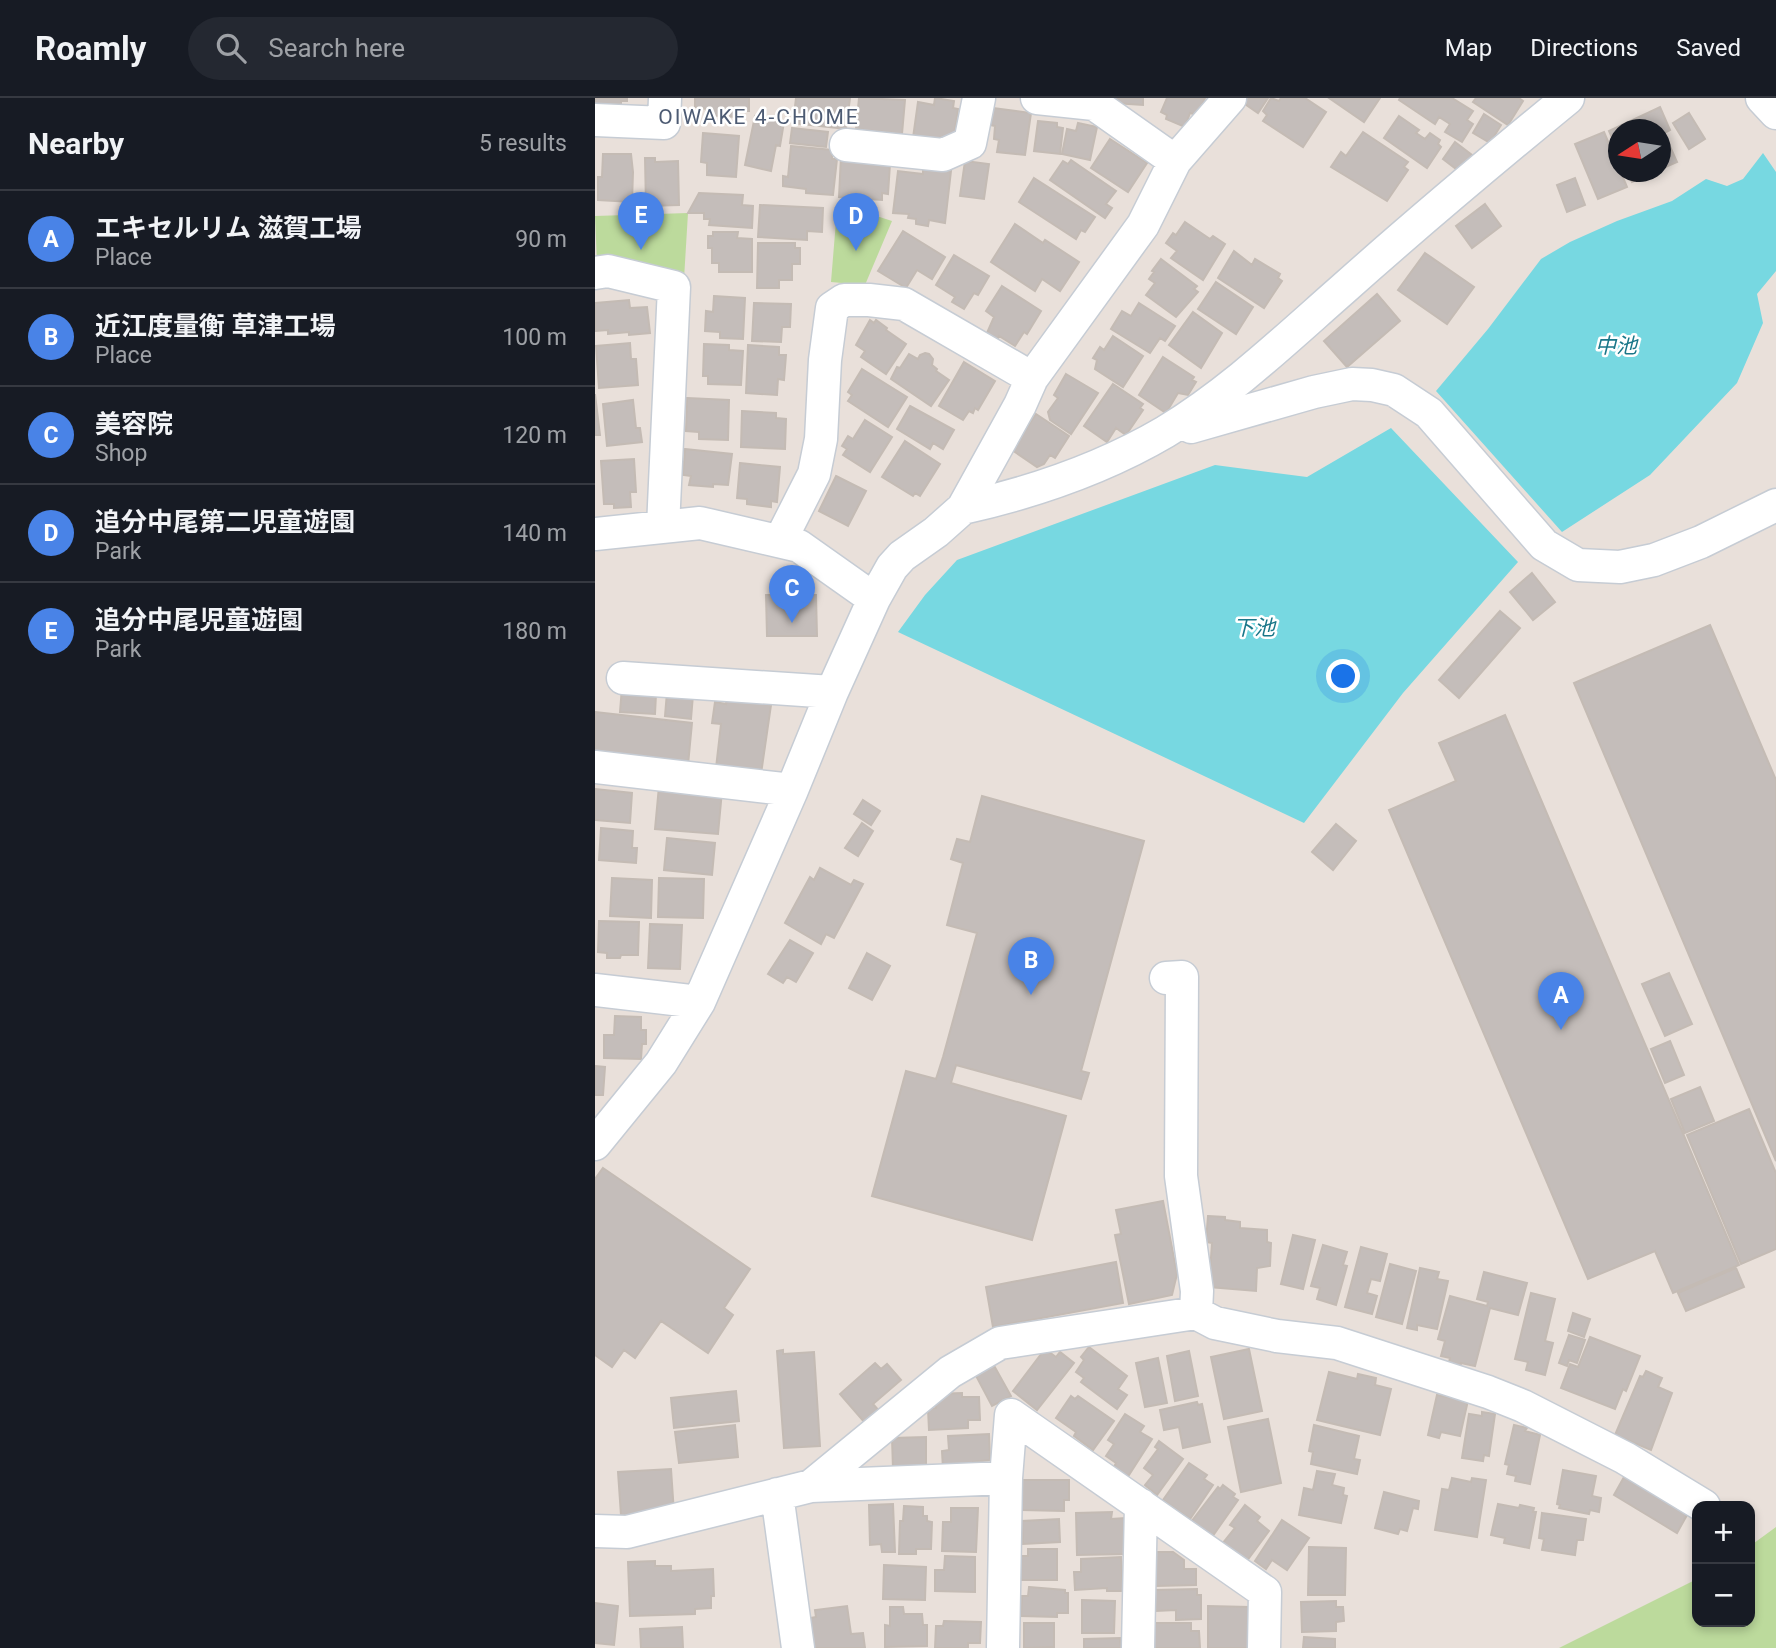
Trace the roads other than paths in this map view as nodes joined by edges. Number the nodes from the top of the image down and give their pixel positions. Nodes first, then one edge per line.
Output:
1 (665, 98) edge
2 (979, 98) edge
3 (1037, 98) edge
4 (1230, 98) edge
5 (1568, 98) edge
6 (1762, 98) edge
7 (1776, 113) edge
8 (595, 120) edge
9 (846, 145) dead end
10 (1175, 161) junction
11 (595, 273) edge
12 (1031, 379) junction
13 (1165, 432) junction
14 (1776, 505) edge
15 (963, 508) junction
16 (663, 527) junction
17 (595, 534) edge
18 (781, 541) junction
19 (874, 599) junction
20 (623, 678) dead end
21 (832, 692) junction
22 (595, 767) edge
23 (792, 790) junction
24 (1166, 978) dead end
25 (595, 990) edge
26 (699, 1002) junction
27 (595, 1144) edge
28 (1196, 1313) junction
29 (1006, 1478) junction
30 (811, 1486) junction
31 (777, 1494) junction
32 (1696, 1501) edge
33 (1141, 1505) junction
34 (595, 1531) edge
35 (798, 1648) edge
36 (1003, 1648) edge
37 (1138, 1648) edge
38 (1264, 1648) edge

1 - 8 street
2 - 9 street
3 - 10 street
4 - 10 street
5 - 13 street
6 - 7 street
10 - 12 street
11 - 16 street
12 - 15 street
12 - 18 street
13 - 14 street
13 - 15 street
15 - 19 street
16 - 17 street
16 - 18 street
18 - 19 street
19 - 21 street
20 - 21 street
21 - 23 street
22 - 23 street
23 - 26 street
24 - 28 street
25 - 26 street
26 - 27 street
28 - 30 street
28 - 32 street
29 - 30 street
29 - 33 street
29 - 36 street
30 - 31 street
31 - 34 street
31 - 35 street
33 - 37 street
33 - 38 street

